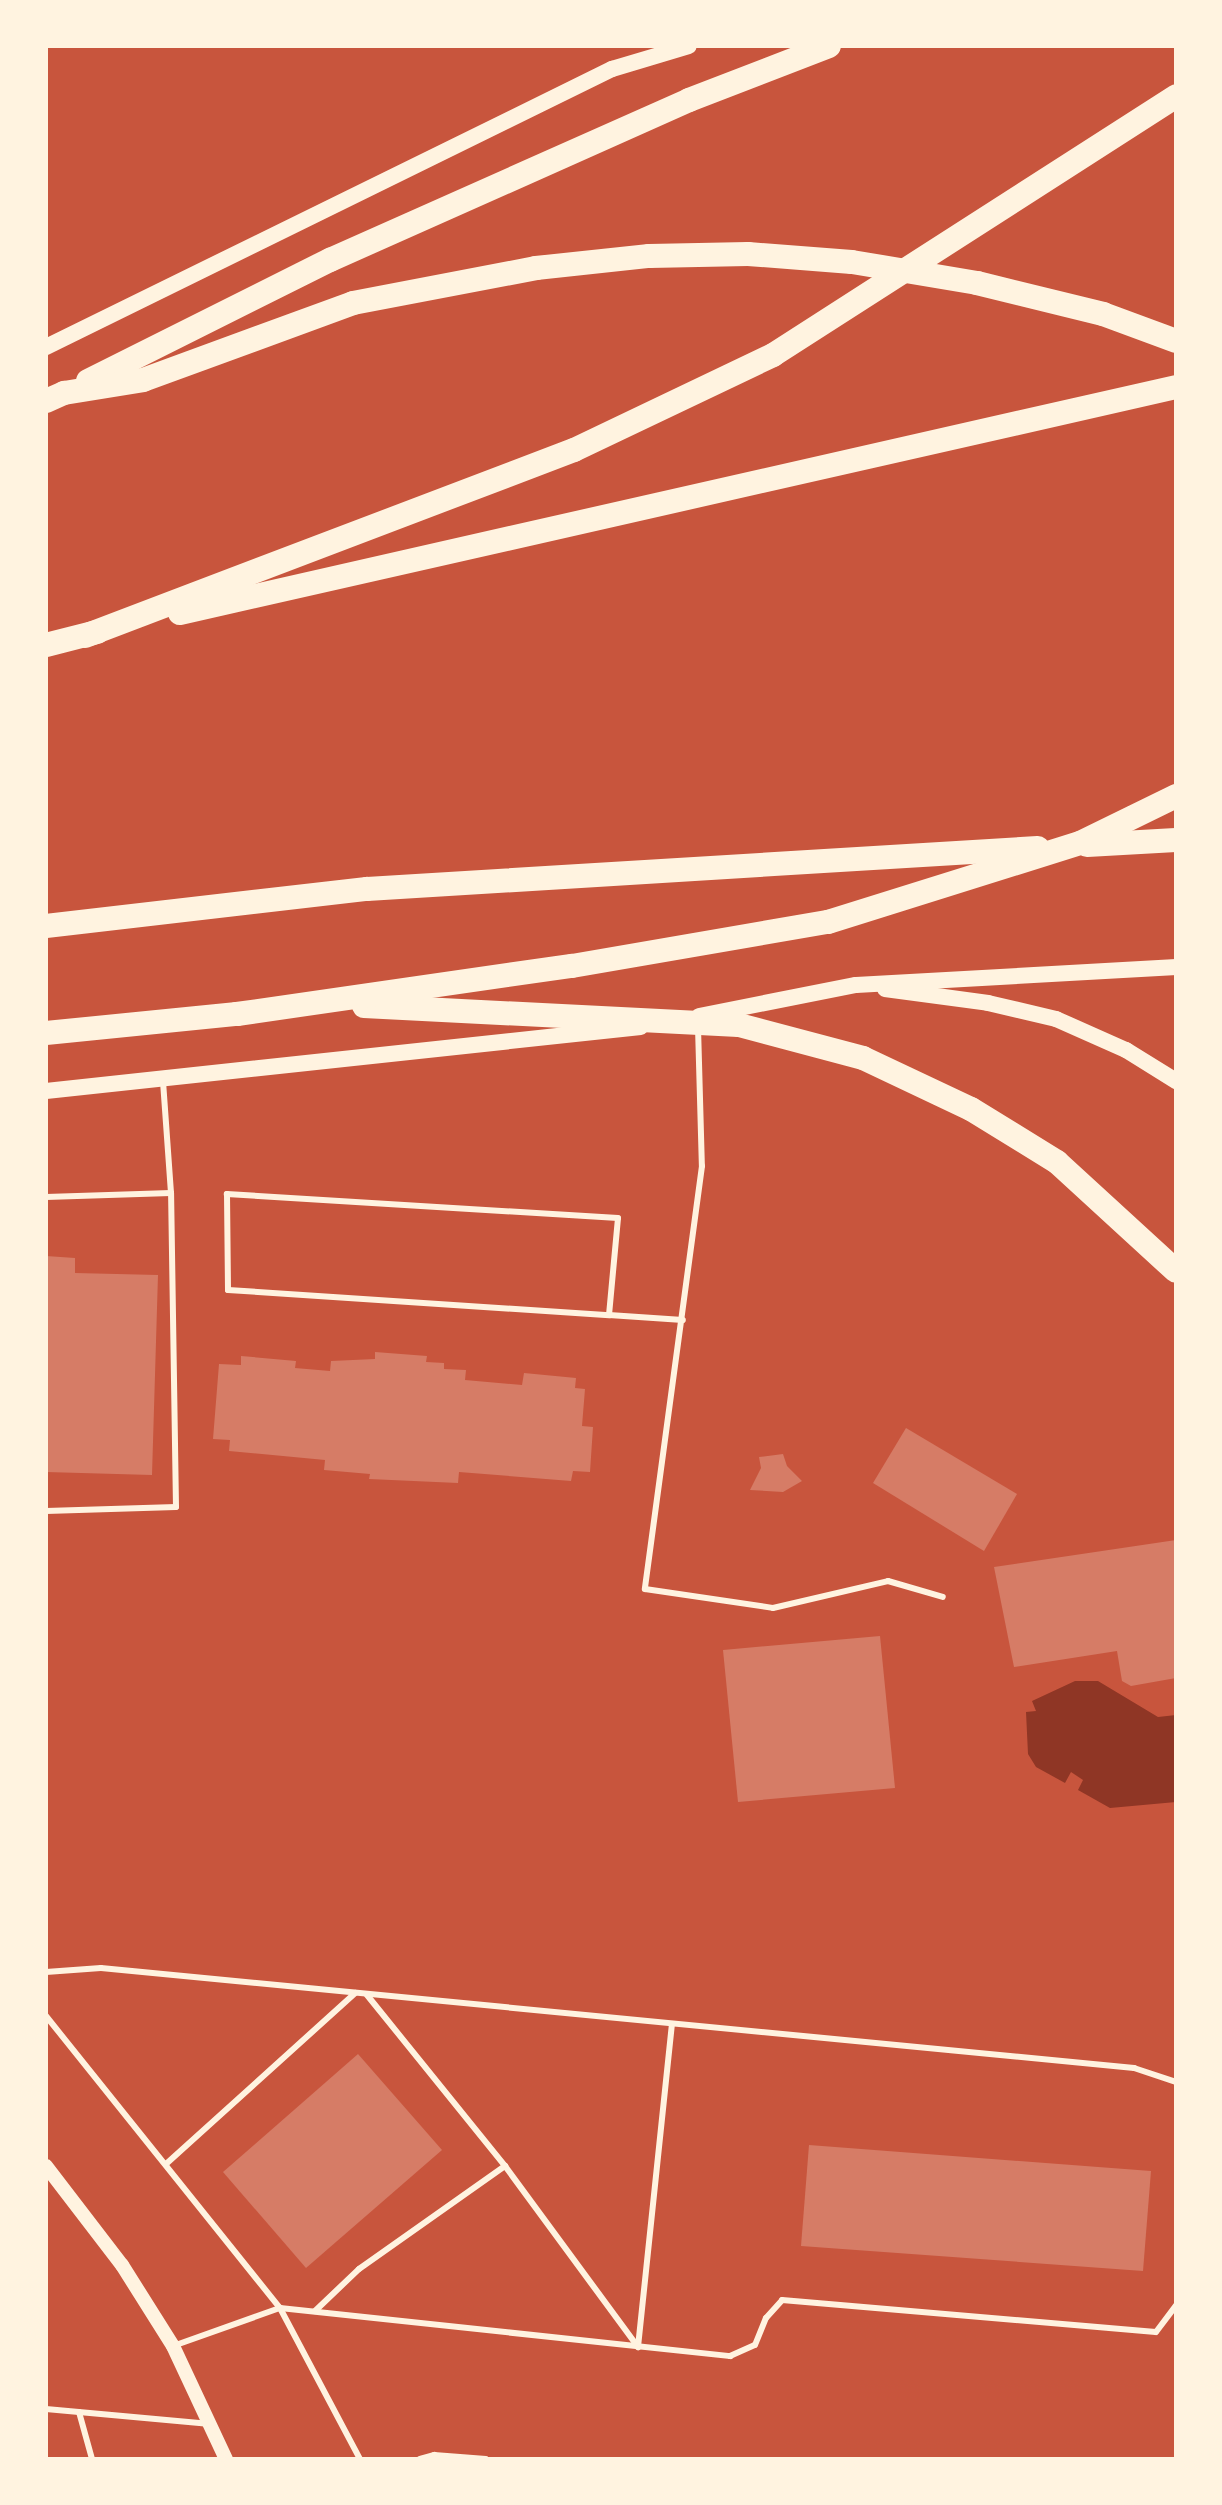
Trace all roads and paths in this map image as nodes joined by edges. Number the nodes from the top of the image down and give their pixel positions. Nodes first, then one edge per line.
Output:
1 (658, 46) edge
2 (689, 46) edge
3 (829, 46) edge
4 (612, 69) junction
5 (1176, 96) edge
6 (1176, 341) edge
7 (46, 347) edge
8 (1176, 387) edge
9 (55, 397) edge
10 (85, 636) junction
11 (46, 645) edge
12 (1176, 796) edge
13 (1176, 840) edge
14 (46, 926) edge
15 (1176, 967) edge
16 (856, 985) junction
17 (305, 1003) junction
18 (697, 1016) junction
19 (46, 1033) edge
20 (163, 1081) junction
21 (1176, 1081) edge
22 (46, 1091) edge
23 (171, 1193) junction
24 (46, 1197) edge
25 (1176, 1271) edge
26 (609, 1315) junction
27 (683, 1320) junction
28 (46, 1511) edge
29 (943, 1597) dead end
30 (46, 1972) edge
31 (355, 1993) junction
32 (367, 1995) junction
33 (46, 2016) edge
34 (672, 2025) junction
35 (1176, 2082) edge
36 (166, 2164) junction
37 (46, 2166) edge
38 (505, 2166) junction
39 (1176, 2305) edge
40 (280, 2308) junction
41 (315, 2312) junction
42 (173, 2346) junction
43 (638, 2347) junction
44 (46, 2409) edge
45 (79, 2412) junction
46 (212, 2424) junction
47 (92, 2459) edge
48 (226, 2459) edge
49 (360, 2459) edge
50 (420, 2459) edge
51 (486, 2459) edge

1 - 4 main road
2 - 4 main road
3 - 9 highway
4 - 7 main road
5 - 10 highway
6 - 9 highway
8 - 10 highway
10 - 11 highway
12 - 17 highway
13 - 14 highway
15 - 16 main road
16 - 18 main road
16 - 21 main road
17 - 19 highway
17 - 25 highway
18 - 20 main road
18 - 27 lane
20 - 22 main road
20 - 23 lane
23 - 24 lane
23 - 28 lane
26 - 26 lane
26 - 27 lane
27 - 29 lane
30 - 31 lane
31 - 32 lane
31 - 36 lane
32 - 34 lane
32 - 38 lane
33 - 36 lane
34 - 35 lane
34 - 43 lane
36 - 40 lane
37 - 42 street
38 - 41 lane
38 - 43 lane
39 - 43 lane
40 - 41 lane
40 - 42 lane
40 - 49 lane
41 - 43 lane
42 - 46 street
44 - 45 lane
45 - 46 lane
45 - 47 lane
46 - 48 street
50 - 51 lane

